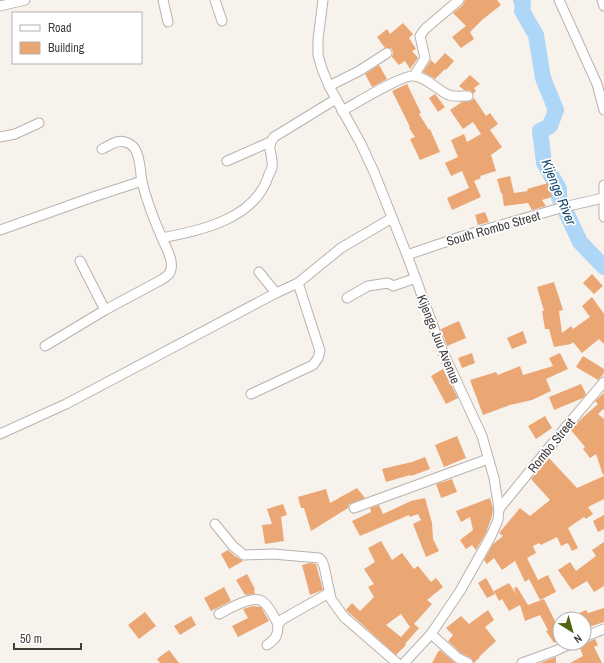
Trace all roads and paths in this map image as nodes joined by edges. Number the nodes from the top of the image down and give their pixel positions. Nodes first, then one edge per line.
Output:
1 (25, 0) edge
2 (163, 0) edge
3 (215, 0) edge
4 (332, 0) edge
5 (459, 0) edge
6 (559, 0) edge
7 (602, 0) edge
8 (323, 2) edge
9 (0, 6) edge
10 (604, 6) edge
11 (222, 21) dead end
12 (168, 22) dead end
13 (387, 53) dead end
14 (414, 76) junction
15 (329, 86) junction
16 (468, 96) dead end
17 (336, 99) junction
18 (604, 110) edge
19 (342, 111) junction
20 (39, 124) dead end
21 (0, 137) edge
22 (270, 142) junction
23 (102, 149) dead end
24 (227, 161) dead end
25 (142, 181) junction
26 (604, 185) edge
27 (603, 198) edge
28 (604, 217) edge
29 (392, 218) junction
30 (0, 230) edge
31 (162, 238) junction
32 (407, 255) junction
33 (80, 261) dead end
34 (259, 272) dead end
35 (416, 278) junction
36 (298, 283) junction
37 (276, 293) junction
38 (347, 298) dead end
39 (105, 310) junction
40 (45, 346) dead end
41 (604, 382) edge
42 (251, 394) dead end
43 (0, 434) edge
44 (488, 458) junction
45 (354, 508) dead end
46 (500, 509) junction
47 (215, 524) dead end
48 (329, 593) junction
49 (219, 614) dead end
50 (278, 624) junction
51 (604, 629) edge
52 (431, 634) junction
53 (592, 634) edge
54 (267, 645) dead end
55 (555, 651) edge
56 (414, 659) edge
57 (397, 663) edge
58 (404, 663) edge
59 (468, 663) edge
60 (522, 663) edge

1 - 9 street
2 - 12 street
3 - 11 street
4 - 8 street
5 - 14 street
6 - 18 street
7 - 10 street
8 - 15 street, Kijenge Juu Avenue
13 - 15 street
14 - 16 street
14 - 19 street
15 - 17 street, Kijenge Juu Avenue
17 - 19 street, Kijenge Juu Avenue
17 - 22 street
19 - 29 street, Kijenge Juu Avenue
20 - 21 street
22 - 24 street
22 - 31 street
23 - 25 street
25 - 30 street
25 - 31 street
26 - 27 street
27 - 28 street
27 - 32 street, South Rombo Street
29 - 32 street, Kijenge Juu Avenue
29 - 36 street
31 - 39 street
32 - 35 street, Kijenge Juu Avenue
33 - 39 street
34 - 37 street
35 - 38 street
35 - 44 street, Kijenge Juu Avenue
36 - 37 street
36 - 42 street
37 - 43 street
39 - 40 street
41 - 46 street, Rombo Street
44 - 45 street
44 - 46 street, Kijenge Juu Avenue
46 - 52 street, Kijenge Juu Avenue
47 - 48 street
48 - 50 street
48 - 57 street
49 - 50 street
50 - 54 street
51 - 53 street
52 - 56 street, Kijenge Juu Avenue
52 - 59 street
55 - 60 street
56 - 58 street, Kijenge Juu Avenue

